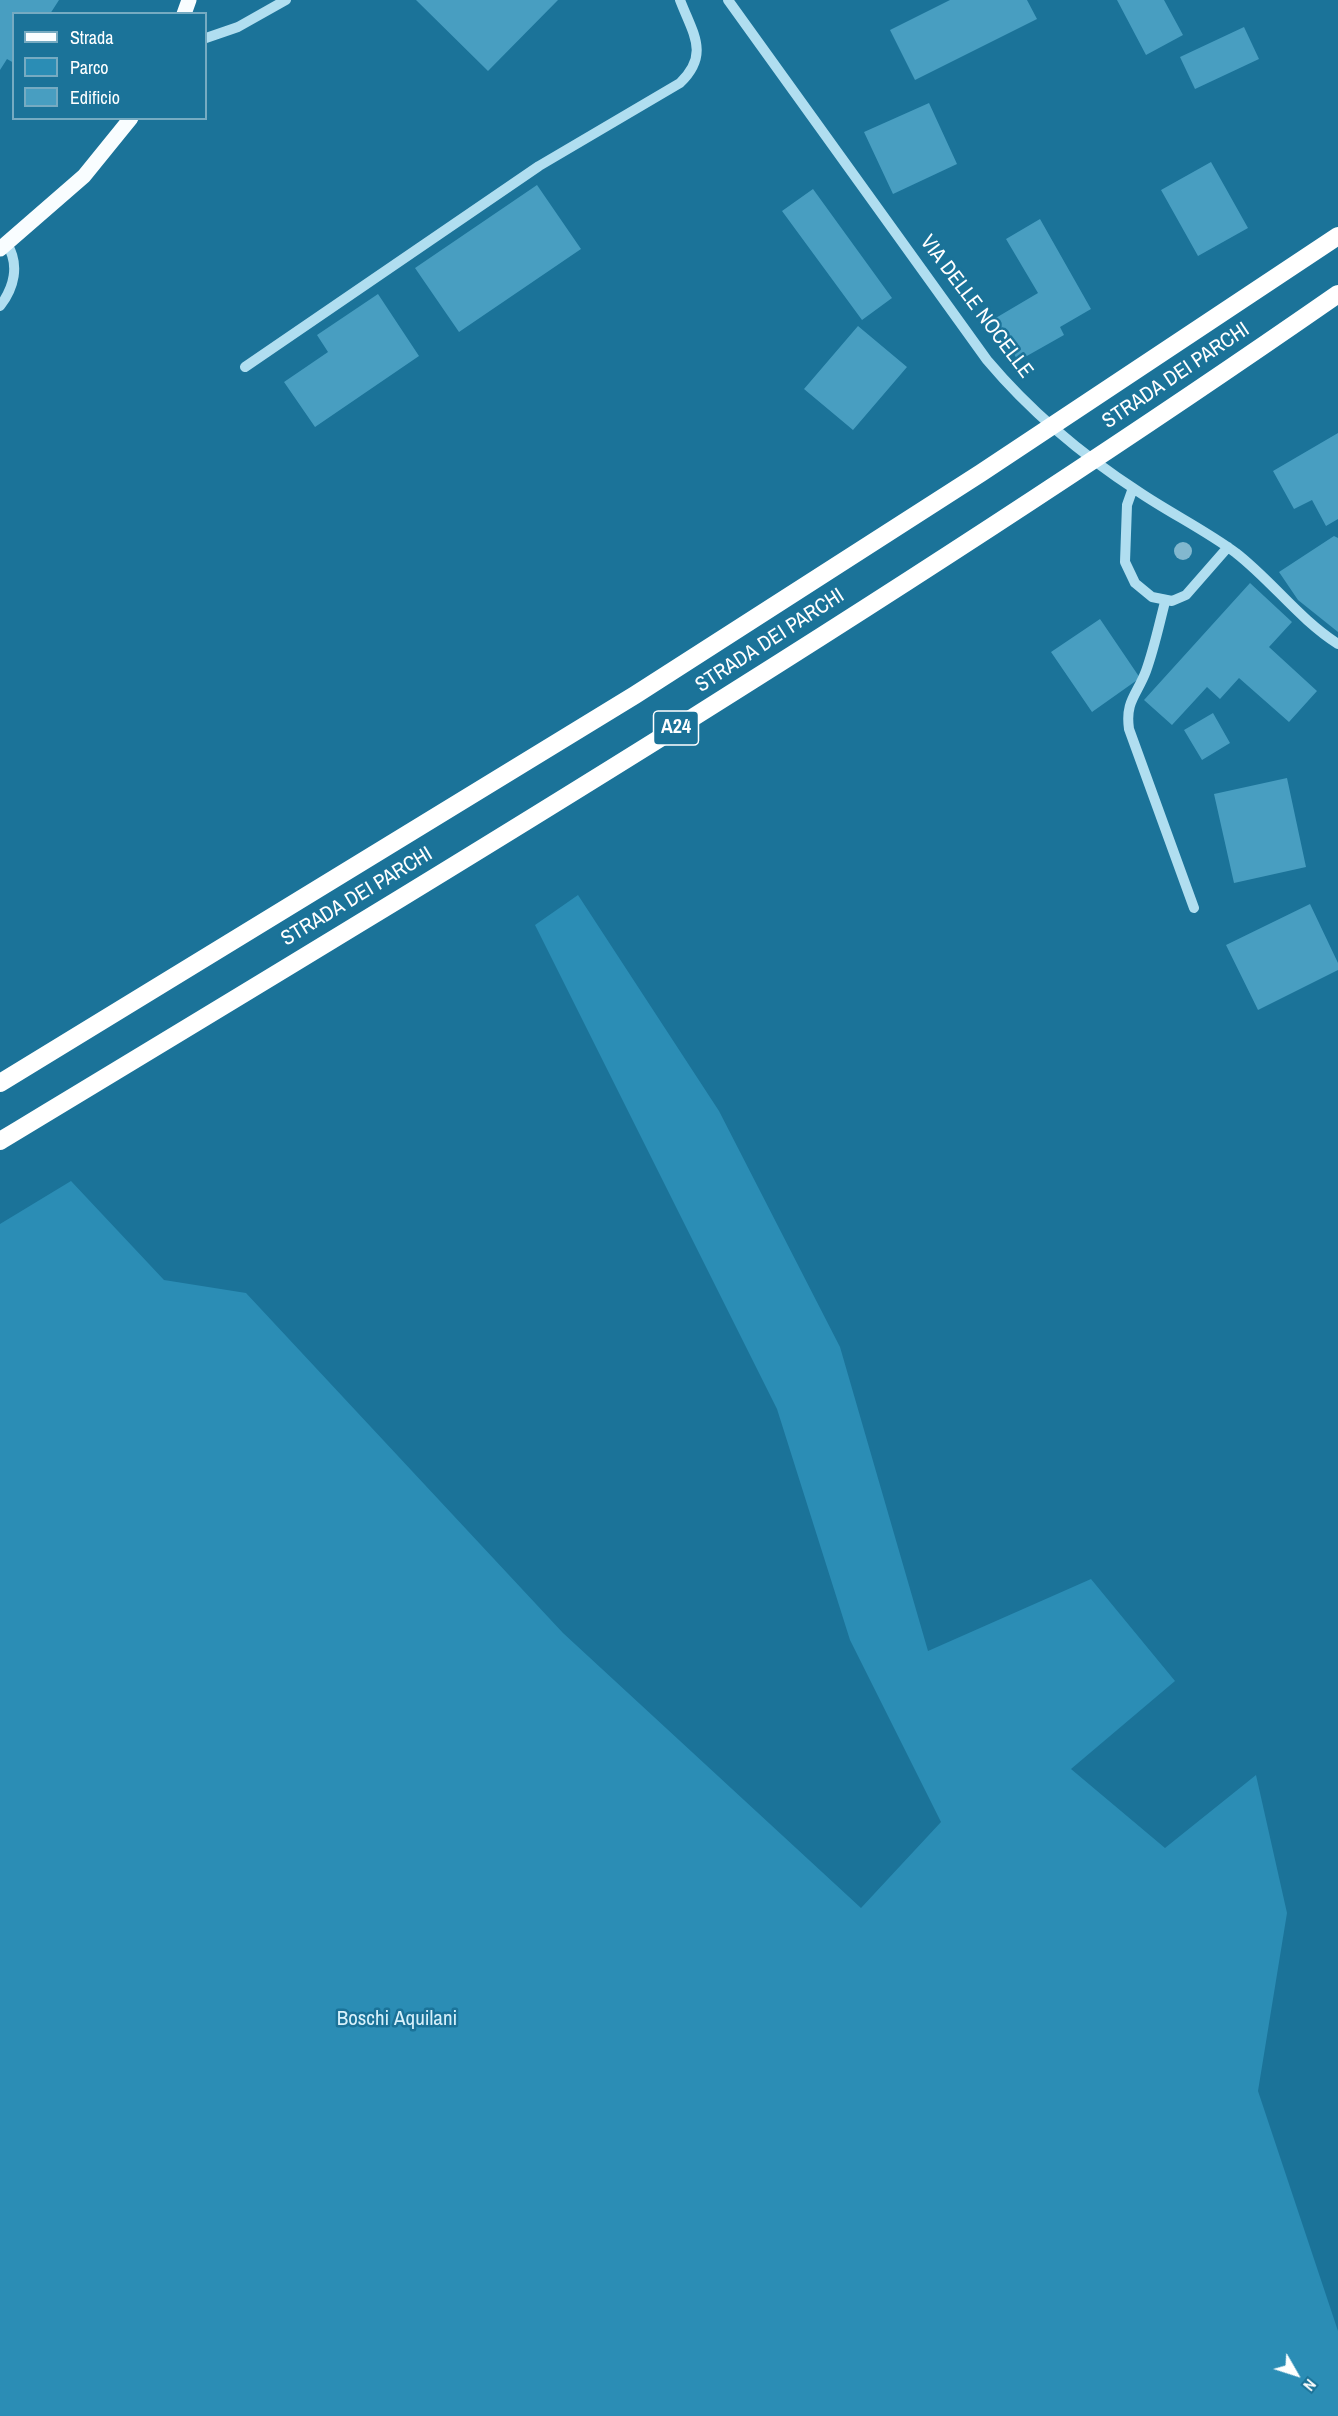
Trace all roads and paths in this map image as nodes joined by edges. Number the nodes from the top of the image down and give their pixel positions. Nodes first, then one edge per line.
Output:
1 (286, 0) edge
2 (680, 0) edge
3 (728, 0) edge
4 (207, 38) edge
5 (129, 120) edge
6 (1338, 236) edge
7 (3, 247) edge
8 (1338, 294) edge
9 (0, 306) edge
10 (245, 367) dead end
11 (1133, 488) junction
12 (1228, 547) junction
13 (1165, 602) junction
14 (1338, 644) edge
15 (1194, 908) dead end
16 (0, 1083) edge
17 (0, 1141) edge

1 - 4 street
2 - 10 street
3 - 11 street, VIA DELLE NOCELLE
5 - 7 main road
6 - 16 highway, STRADA DEI PARCHI / A24, bridge
7 - 9 street
8 - 17 highway, STRADA DEI PARCHI / A24, bridge
11 - 12 street, VIA DELLE NOCELLE
11 - 13 street
12 - 13 street
12 - 14 street, VIA DELLE NOCELLE
13 - 15 street

